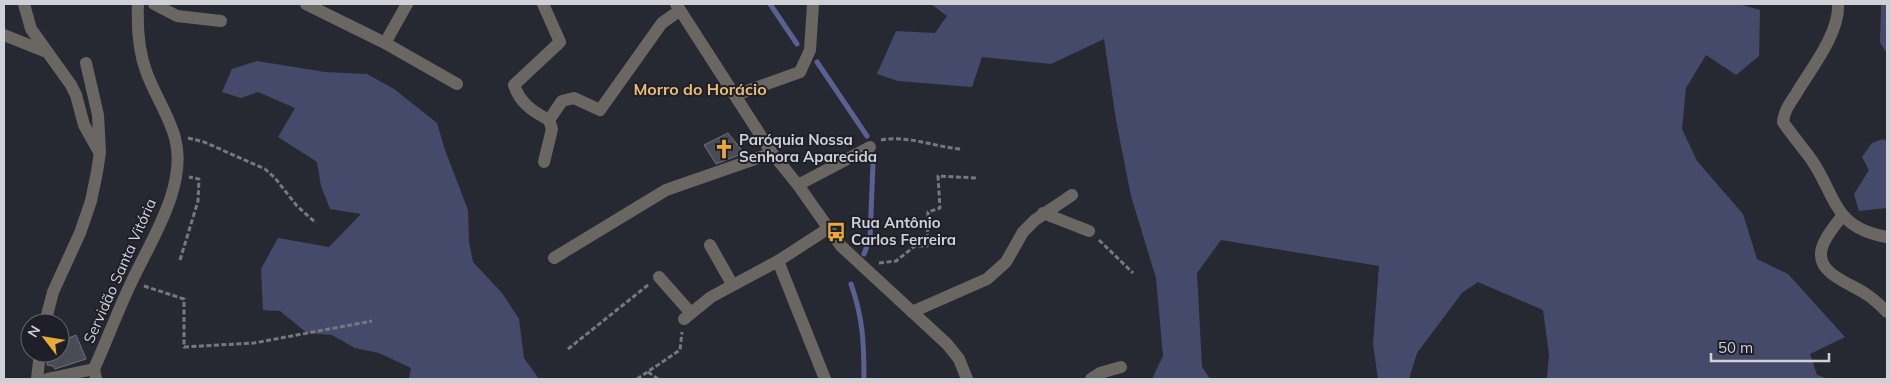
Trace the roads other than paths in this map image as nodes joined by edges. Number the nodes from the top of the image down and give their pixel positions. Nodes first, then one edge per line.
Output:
1 (24, 4) edge
2 (138, 4) edge
3 (154, 4) edge
4 (306, 4) edge
5 (408, 4) edge
6 (813, 4) edge
7 (1838, 4) edge
8 (678, 7) edge
9 (545, 10) edge
10 (222, 21) dead end
11 (4, 35) edge
12 (385, 43) junction
13 (44, 51) junction
14 (86, 63) dead end
15 (457, 84) dead end
16 (736, 95) junction
17 (549, 120) junction
18 (870, 147) road end
19 (100, 152) junction
20 (772, 153) junction
21 (544, 162) dead end
22 (798, 185) junction
23 (1072, 195) dead end
24 (1043, 213) junction
25 (1842, 216) junction
26 (829, 228) junction
27 (1089, 231) road end
28 (1887, 237) edge
29 (710, 245) dead end
30 (554, 258) dead end
31 (778, 261) junction
32 (659, 277) road end
33 (732, 284) junction
34 (912, 312) junction
35 (1887, 312) edge
36 (48, 313) edge
37 (39, 363) edge
38 (1121, 367) dead end
39 (95, 374) edge
40 (37, 379) edge
41 (47, 379) edge
42 (825, 379) edge
43 (967, 379) edge
44 (1092, 379) edge

1 - 13 street
2 - 39 street, Servidão Santa Vitória
3 - 10 street
4 - 12 street
5 - 12 street
6 - 16 street
7 - 25 street
8 - 16 street
8 - 17 street
9 - 17 street
11 - 13 street
12 - 15 street
13 - 19 street
14 - 19 street
16 - 20 street
17 - 21 street
18 - 22 street
19 - 36 street
20 - 22 street
20 - 30 street
22 - 26 street
23 - 24 street
24 - 27 street
24 - 34 street
25 - 28 street
25 - 35 street
26 - 31 street
26 - 34 street
29 - 33 street
31 - 33 street
31 - 42 street
32 - 33 street
34 - 43 street
37 - 40 street
38 - 44 street
39 - 41 street

